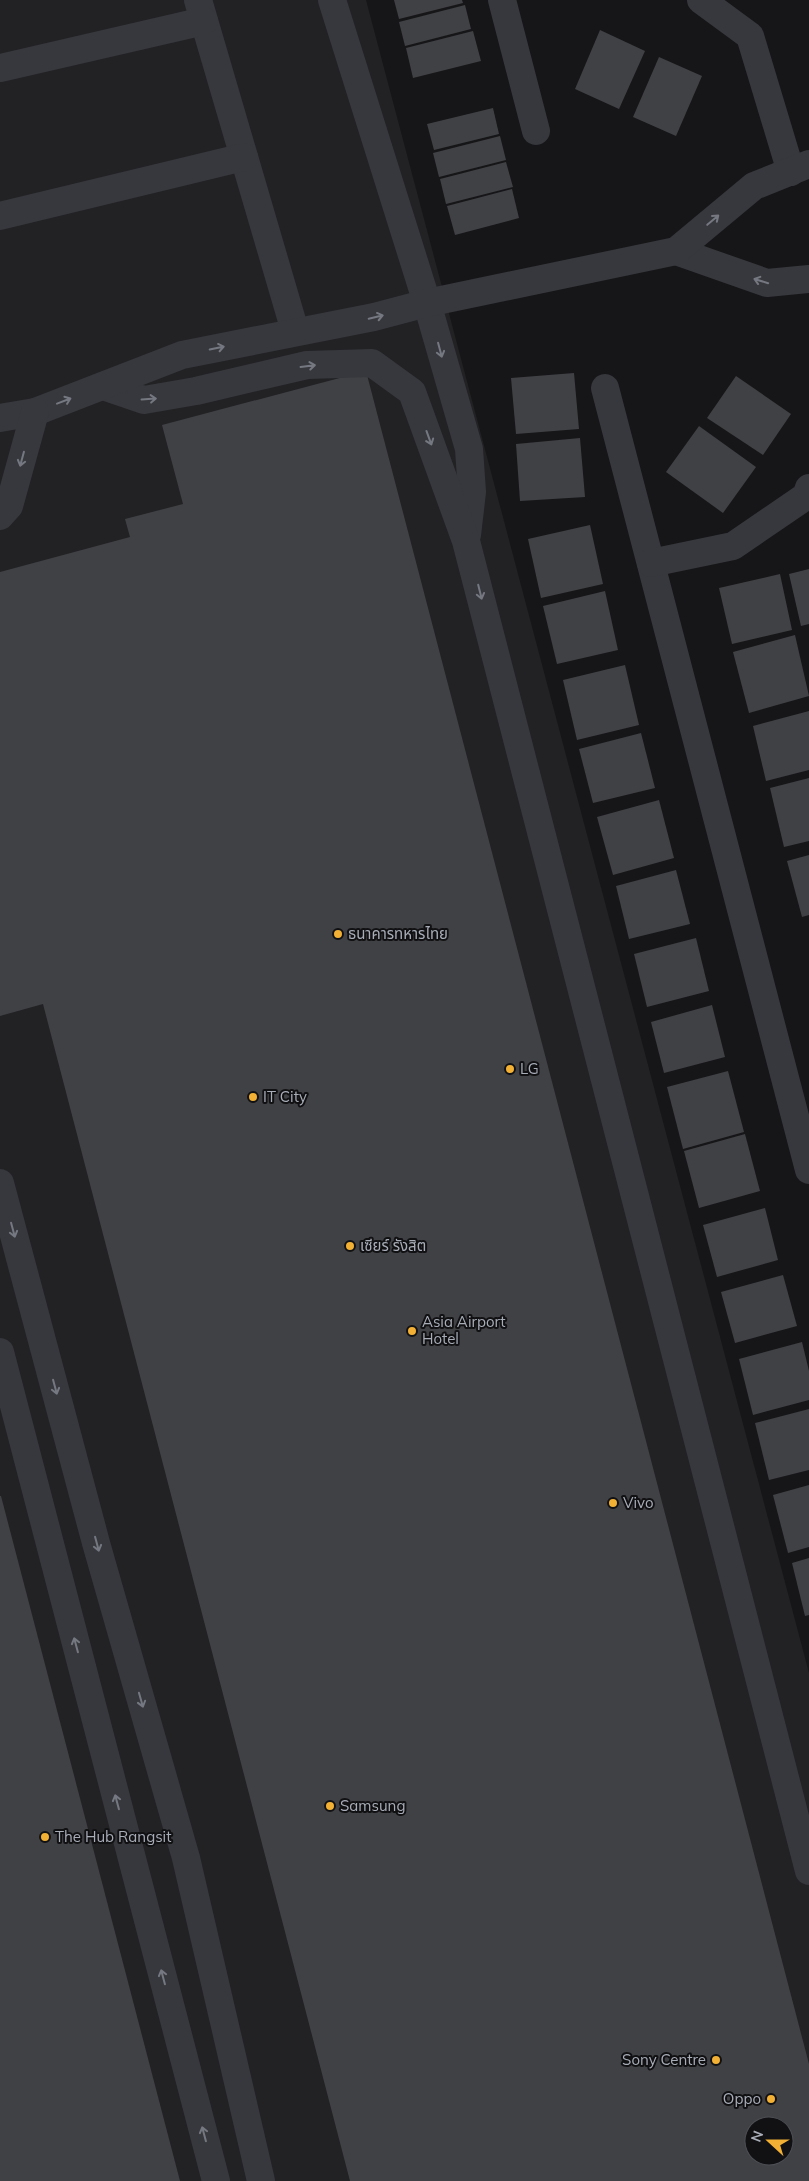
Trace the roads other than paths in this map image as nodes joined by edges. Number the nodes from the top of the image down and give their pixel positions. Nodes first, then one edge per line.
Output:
1 (332, 0) edge
2 (502, 0) edge
3 (701, 0) edge
4 (201, 11) edge
5 (0, 68) edge
6 (536, 131) dead end
7 (244, 157) junction
8 (800, 168) edge
9 (0, 216) edge
10 (676, 251) junction
11 (809, 279) edge
12 (427, 303) junction
13 (295, 332) junction
14 (103, 386) junction
15 (606, 388) dead end
16 (35, 412) junction
17 (1, 416) edge
18 (809, 488) edge
19 (0, 516) edge
20 (466, 540) junction
21 (651, 563) junction
22 (809, 1170) edge
23 (0, 1183) edge
24 (0, 1352) edge
25 (809, 1872) edge
26 (216, 2181) edge
27 (261, 2181) edge

1 - 12 street
2 - 6 street
3 - 8 street
4 - 5 street
4 - 7 street
7 - 9 street
7 - 13 street
10 -> 8 street
11 -> 10 street
10 - 12 street
13 -> 12 street
12 -> 20 street
14 -> 13 street
16 -> 14 street
14 -> 20 street
15 - 21 street
16 - 17 street
16 -> 19 street
18 - 21 street
20 -> 25 street
21 - 22 street
23 -> 27 street
26 -> 24 street

